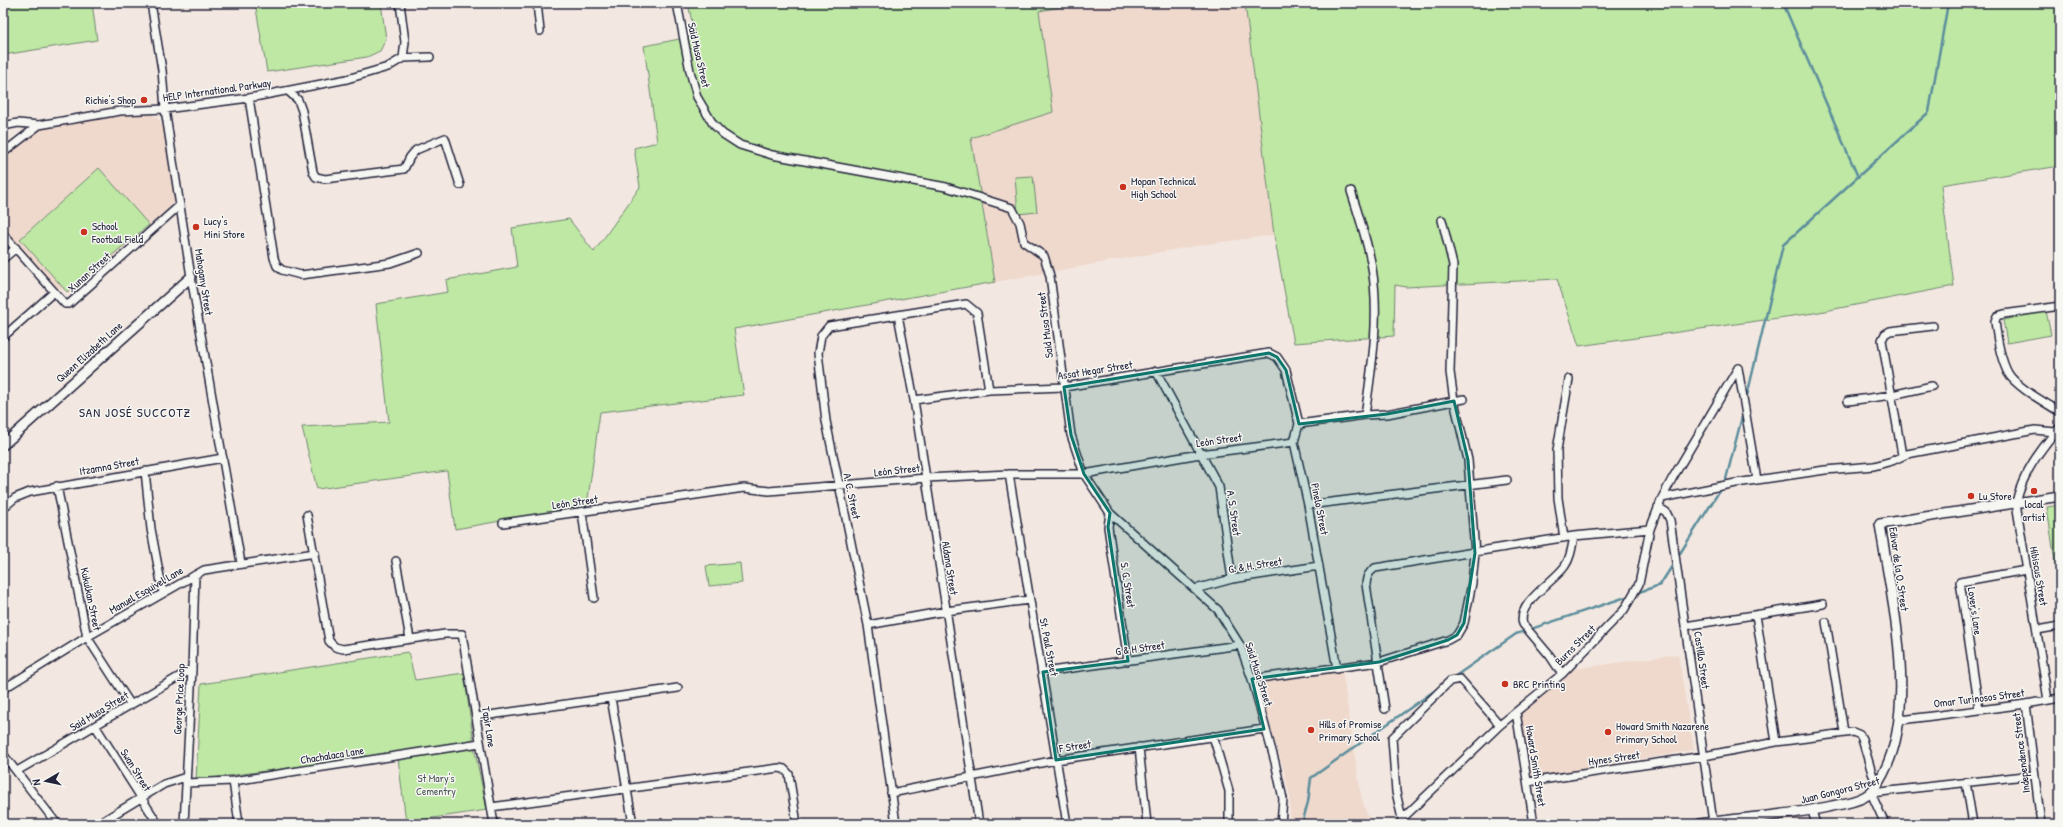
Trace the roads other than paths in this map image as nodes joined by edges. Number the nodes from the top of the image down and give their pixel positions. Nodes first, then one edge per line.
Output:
1 (151, 3) edge
2 (400, 3) edge
3 (537, 3) edge
4 (676, 3) edge
5 (540, 31) dead end
6 (430, 57) dead end
7 (403, 58) junction
8 (288, 91) junction
9 (249, 98) junction
10 (165, 109) junction
11 (38, 125) junction
12 (3, 126) edge
13 (3, 153) edge
14 (460, 185) dead end
15 (1351, 191) dead end
16 (180, 205) junction
17 (1442, 220) dead end
18 (3, 234) edge
19 (16, 248) junction
20 (419, 253) dead end
21 (3, 259) edge
22 (191, 277) junction
23 (54, 292) junction
24 (2060, 306) edge
25 (898, 315) junction
26 (1933, 326) dead end
27 (3, 337) edge
28 (1277, 357) joint
29 (1156, 371) junction
30 (1568, 379) dead end
31 (1932, 386) dead end
32 (1064, 387) junction
33 (989, 390) junction
34 (1892, 395) junction
35 (1464, 399) dead end
36 (914, 400) junction
37 (1454, 401) junction
38 (1848, 401) dead end
39 (2060, 412) edge
40 (1365, 415) junction
41 (1299, 424) junction
42 (2058, 429) edge
43 (1294, 442) junction
44 (3, 445) edge
45 (1200, 454) junction
46 (1902, 455) junction
47 (223, 458) junction
48 (145, 471) junction
49 (1009, 474) junction
50 (1084, 474) junction
51 (926, 478) junction
52 (1507, 480) dead end
53 (1757, 480) junction
54 (1469, 485) junction
55 (58, 486) junction
56 (839, 487) junction
57 (2060, 496) edge
58 (1662, 498) junction
59 (2016, 503) junction
60 (1308, 505) junction
61 (1658, 507) junction
62 (3, 508) edge
63 (582, 512) junction
64 (1110, 513) junction
65 (307, 515) dead end
66 (503, 523) dead end
67 (1650, 529) junction
68 (1574, 536) junction
69 (1564, 538) junction
70 (315, 553) junction
71 (1476, 553) junction
72 (396, 561) dead end
73 (241, 563) junction
74 (1319, 566) junction
75 (2026, 570) junction
76 (195, 575) junction
77 (1232, 579) junction
78 (1194, 589) junction
79 (163, 593) junction
80 (594, 598) dead end
81 (1029, 600) junction
82 (1823, 604) dead end
83 (946, 611) junction
84 (1756, 615) junction
85 (1826, 622) dead end
86 (868, 625) junction
87 (1685, 626) junction
88 (2060, 626) edge
89 (2037, 630) junction
90 (87, 637) junction
91 (410, 639) junction
92 (1240, 645) junction
93 (1128, 661) junction
94 (1378, 662) junction
95 (192, 669) junction
96 (1337, 669) junction
97 (1043, 672) junction
98 (1562, 674) junction
99 (1252, 679) junction
100 (678, 688) dead end
101 (3, 689) edge
102 (612, 698) junction
103 (2060, 698) edge
104 (2048, 700) junction
105 (2026, 704) junction
106 (131, 705) junction
107 (1385, 709) dead end
108 (1979, 709) junction
109 (1516, 712) junction
110 (476, 717) junction
111 (1900, 720) junction
112 (1500, 725) junction
113 (96, 727) junction
114 (1264, 729) junction
115 (1844, 732) junction
116 (1213, 736) junction
117 (1776, 742) junction
118 (480, 744) junction
119 (1139, 747) junction
120 (3, 754) edge
121 (1704, 756) junction
122 (1056, 760) junction
123 (17, 771) junction
124 (2034, 775) junction
125 (972, 776) junction
126 (186, 780) junction
127 (233, 781) junction
128 (1528, 782) junction
129 (1966, 782) junction
130 (1877, 785) junction
131 (626, 789) junction
132 (891, 793) junction
133 (1871, 793) junction
134 (140, 798) junction
135 (491, 807) junction
136 (1812, 811) junction
137 (1766, 820) edge
138 (1402, 822) edge
139 (1713, 822) junction
140 (57, 824) edge
141 (98, 824) edge
142 (158, 824) edge
143 (184, 824) edge
144 (239, 824) edge
145 (494, 824) edge
146 (633, 824) edge
147 (797, 824) edge
148 (896, 824) edge
149 (979, 824) edge
150 (1067, 824) edge
151 (1147, 824) edge
152 (1229, 824) edge
153 (1281, 824) edge
154 (1534, 824) edge
155 (1700, 824) edge
156 (1816, 824) edge
157 (1885, 824) edge
158 (1972, 824) edge
159 (2042, 824) edge

1 - 10 street, Mahogany Street
2 - 7 street
3 - 5 street
4 - 32 street, Said Musa Street
6 - 7 street, HELP International Parkway
7 - 8 street, HELP International Parkway
8 - 9 street, HELP International Parkway
8 - 14 street
9 - 10 street, HELP International Parkway
9 - 20 street
10 - 11 street, HELP International Parkway
10 - 16 street, Mahogany Street
11 - 12 street, HELP International Parkway
11 - 13 street
15 - 40 street
16 - 22 street, Mahogany Street
16 - 23 street, Xunan Street
17 - 37 street
18 - 19 street
19 - 21 street
19 - 23 street
22 - 44 street, Queen Elizabeth Lane
22 - 47 street, Mahogany Street
23 - 27 street
24 - 39 street
25 - 33 street, A. C. Street
25 - 36 street, Aldana Street
25 - 56 street, A. C. Street
26 - 34 street
28 - 29 street, Assat Hegar Street
28 - 41 street, Pinelo Street
29 - 32 street, Assat Hegar Street
29 - 45 street, A. S. Street
30 - 69 street
31 - 34 street
32 - 33 street, Assat Hegar Street
32 - 50 street, Said Musa Street
33 - 36 street, Assat Hegar Street
34 - 38 street
34 - 46 street
35 - 37 street
36 - 51 street, Aldana Street
37 - 40 street
37 - 54 street
40 - 41 street
41 - 43 street, Pinelo Street
42 - 46 street
42 - 59 street
43 - 45 street, León Street
43 - 60 street, Pinelo Street
45 - 50 street, León Street
45 - 77 street, A. S. Street
46 - 53 street
47 - 48 street, Itzamna Street
47 - 73 street, Mahogany Street
48 - 55 street, Itzamna Street
48 - 79 street
49 - 50 street, León Street
49 - 51 street, León Street
49 - 81 street, St. Paul Street
50 - 64 street, Said Musa Street
51 - 56 street, León Street
51 - 83 street, Aldana Street
52 - 54 street
53 - 58 street
53 - 58 street, Burns Street
54 - 60 street
54 - 71 street
55 - 62 street, Itzamna Street
55 - 90 street, Kukulkan Street
56 - 63 street, León Street
56 - 86 street, A. C. Street
57 - 59 street, Edivar de la O. Street
58 - 61 street, Burns Street
59 - 75 street, Hibiscus Street
59 - 111 street, Edivar de la O. Street
60 - 74 street, Pinelo Street
61 - 67 street, Burns Street
61 - 87 street, Castillo Street
63 - 66 street, León Street
63 - 80 street
64 - 78 street, Said Musa Street
64 - 93 street, S. G. Street
65 - 70 street
67 - 68 street
67 - 98 street, Burns Street
68 - 69 street
68 - 98 street
69 - 71 street
70 - 73 street, Manuel Esquivel Lane
70 - 91 street
71 - 94 street
71 - 94 street
72 - 91 street
73 - 76 street, Manuel Esquivel Lane
74 - 77 street, G. & H. Street
74 - 96 street, Pinelo Street
75 - 89 street, Hibiscus Street
75 - 108 street, Lover's Lane
76 - 79 street, Manuel Esquivel Lane
76 - 95 street, George Price Loop
77 - 78 street, G. & H. Street
78 - 92 street, Said Musa Street
79 - 90 street, Manuel Esquivel Lane
81 - 83 street
81 - 97 street, St. Paul Street
82 - 84 street
83 - 86 street
83 - 125 street, Aldana Street
84 - 87 street
84 - 117 street
85 - 115 street
86 - 132 street, A. C. Street
87 - 121 street, Castillo Street
88 - 89 street
89 - 104 street, Hibiscus Street
90 - 101 street, Manuel Esquivel Lane
90 - 106 street, Kukulkan Street
91 - 110 street, Tapir Lane
92 - 93 street, G & H Street
92 - 99 street, Said Musa Street
93 - 97 street, G & H Street
94 - 96 street
94 - 107 street
95 - 106 street, Said Musa Street
95 - 126 street, George Price Loop
96 - 99 street
97 - 122 street, St. Paul Street
98 - 109 street, Burns Street
99 - 114 street, Said Musa Street
100 - 102 street
102 - 110 street
102 - 131 street
103 - 104 street, Omar Turinosos Street
104 - 105 street, Omar Turinosos Street
105 - 108 street, Omar Turinosos Street
105 - 124 street, Independence Street
106 - 113 street, Said Musa Street
108 - 111 street, Omar Turinosos Street
109 - 112 street, Burns Street
109 - 128 street, Howard Smith Street
110 - 118 street, Tapir Lane
111 - 130 street, Edivar de la O. Street
112 - 138 street, Burns Street
112 - 138 street
113 - 123 street, Said Musa Street
113 - 134 street, Swan Street
114 - 116 street, F Street
114 - 153 street, Said Musa Street
115 - 117 street, Hynes Street
115 - 130 street
116 - 119 street, F Street
116 - 152 street
117 - 121 street, Hynes Street
118 - 127 street, Chachalaca Lane
118 - 135 street, Tapir Lane
119 - 122 street, F Street
119 - 151 street
120 - 123 street
121 - 128 street, Hynes Street
121 - 139 street, Castillo Street
122 - 125 street, F Street
122 - 150 street, St. Paul Street
123 - 140 street
124 - 129 street, Juan Gongora Street
124 - 159 street, Independence Street
125 - 132 street, F Street
125 - 149 street, Aldana Street
126 - 127 street, Chachalaca Lane
126 - 134 street, Chachalaca Lane
126 - 143 street, George Price Loop
127 - 144 street
128 - 154 street, Howard Smith Street
129 - 133 street, Juan Gongora Street
129 - 158 street
130 - 133 street, Edivar de la O. Street
131 - 135 street
131 - 146 street
131 - 147 street
132 - 148 street, A. C. Street
133 - 136 street, Juan Gongora Street
133 - 157 street
134 - 141 street, Chachalaca Lane
134 - 142 street, Swan Street
135 - 145 street, Tapir Lane
136 - 137 street, Juan Gongora Street
136 - 156 street
137 - 139 street, Juan Gongora Street
139 - 155 street, Juan Gongora Street

